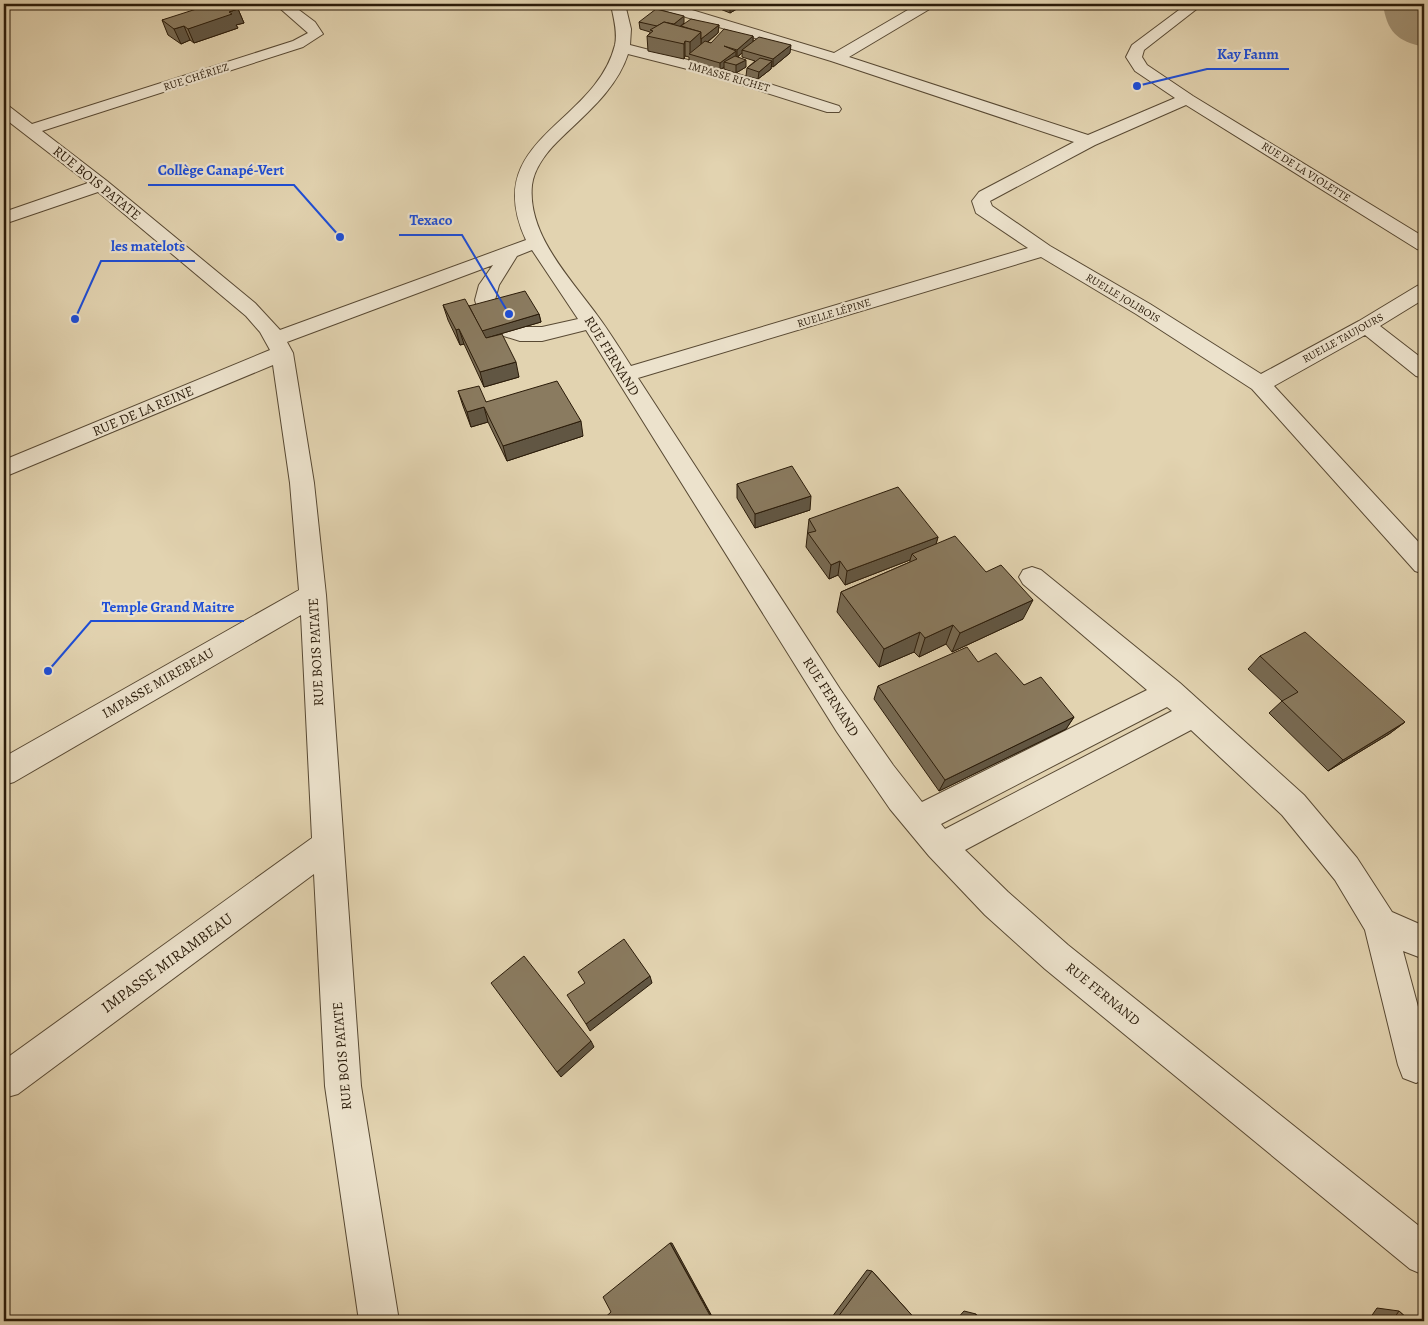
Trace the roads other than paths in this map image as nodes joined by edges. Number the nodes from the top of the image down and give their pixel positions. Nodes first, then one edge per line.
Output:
1 (282, 4) edge
2 (618, 4) edge
3 (658, 4) edge
4 (928, 4) edge
5 (1196, 4) edge
6 (623, 48) junction
7 (836, 58) junction
8 (1187, 99) junction
9 (834, 109) dead end
10 (4, 110) edge
11 (30, 130) junction
12 (1089, 141) junction
13 (100, 185) junction
14 (4, 218) edge
15 (537, 242) junction
16 (1424, 245) edge
17 (1043, 250) junction
18 (510, 251) junction
19 (1424, 290) edge
20 (591, 322) junction
21 (1366, 326) junction
22 (279, 346) junction
23 (1424, 371) edge
24 (624, 375) junction
25 (1260, 384) junction
26 (4, 469) edge
27 (1424, 564) edge
28 (1032, 577) dead end
29 (313, 595) junction
30 (1170, 692) junction
31 (1194, 714) junction
32 (4, 772) edge
33 (918, 820) junction
34 (328, 845) junction
35 (941, 847) junction
36 (1380, 924) junction
37 (1424, 944) edge
38 (1416, 1064) dead end
39 (5, 1081) dead end
40 (1424, 1255) edge
41 (379, 1321) edge

1 - 11 street, RUE CHÉRIEZ
2 - 6 street, RUE FERNAND
3 - 7 street
4 - 7 street
5 - 8 street, RUE DE LA VIOLETTE
6 - 9 street, IMPASSE RICHET
6 - 15 street, RUE FERNAND
7 - 12 street
8 - 12 street, RUELLE JOLIBOIS
8 - 16 street, RUE DE LA VIOLETTE
10 - 11 street, RUE BOIS PATATE
11 - 13 street, RUE BOIS PATATE
12 - 17 street, RUELLE JOLIBOIS
13 - 14 street
13 - 22 street, RUE BOIS PATATE
15 - 18 street, RUE DE LA REINE
15 - 20 street, RUE FERNAND
17 - 24 street, RUELLE LÉPINE
17 - 25 street, RUELLE JOLIBOIS
18 - 20 street
18 - 22 street, RUE DE LA REINE
19 - 21 street, RUELLE TAUJOURS
20 - 24 street, RUE FERNAND
21 - 23 street
21 - 25 street, RUELLE TAUJOURS
22 - 26 street, RUE DE LA REINE
22 - 29 street, RUE BOIS PATATE
24 - 33 street, RUE FERNAND
25 - 27 street, RUELLE JOLIBOIS
28 - 30 street
29 - 32 street, IMPASSE MIREBEAU
29 - 34 street, RUE BOIS PATATE
30 - 31 street
30 - 33 street
31 - 35 street
31 - 36 street
33 - 35 street, RUE FERNAND
34 - 39 street, IMPASSE MIRAMBEAU
34 - 41 street, RUE BOIS PATATE
35 - 40 street, RUE FERNAND
36 - 37 street
36 - 38 street

